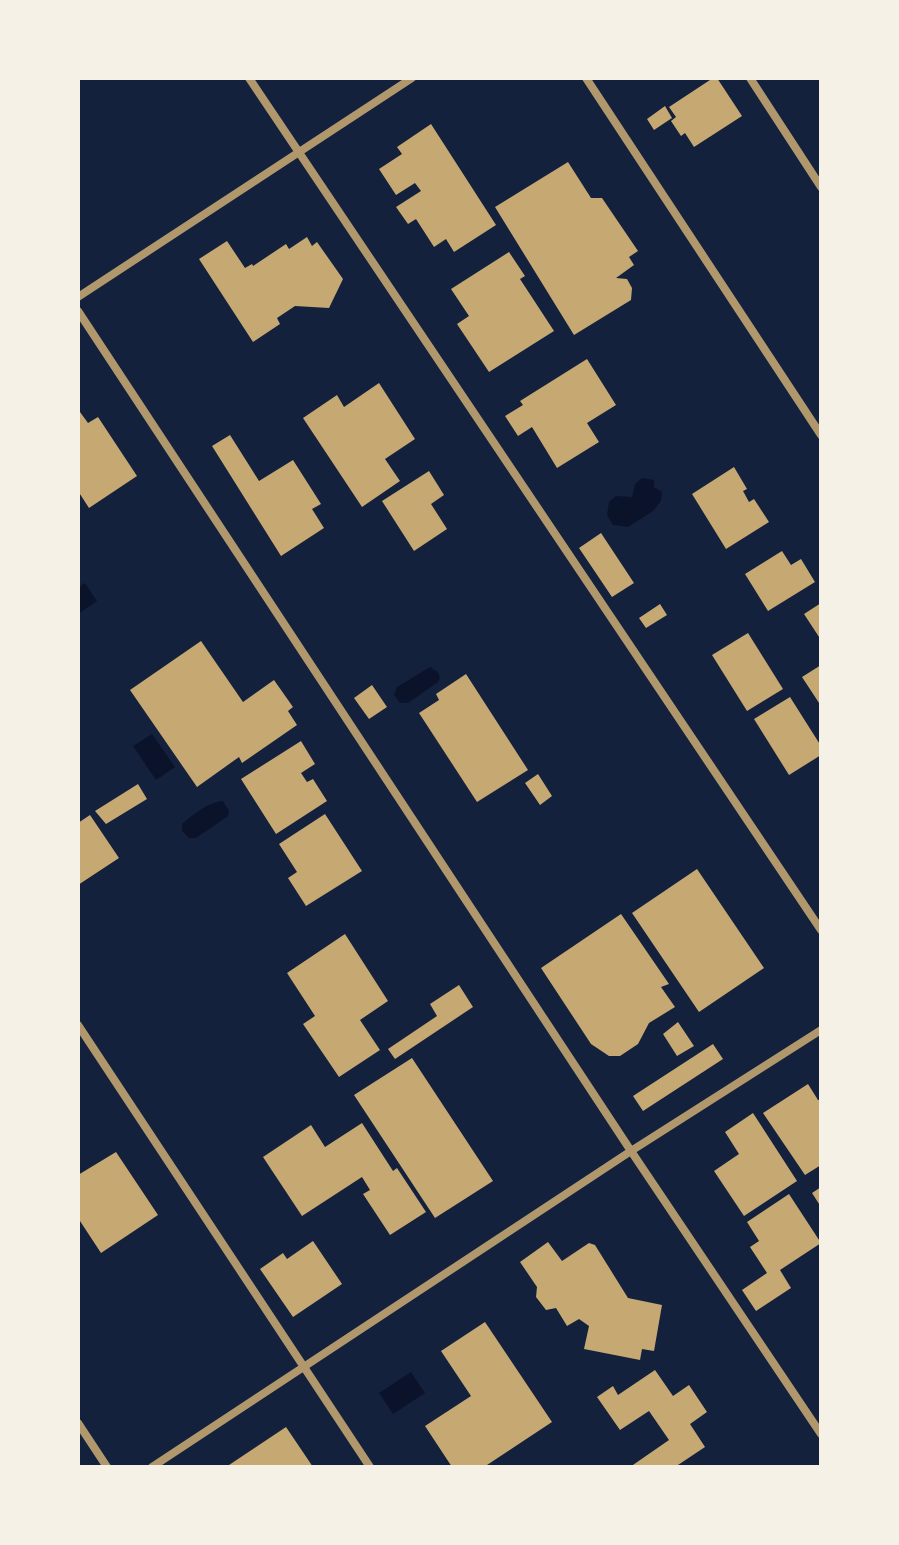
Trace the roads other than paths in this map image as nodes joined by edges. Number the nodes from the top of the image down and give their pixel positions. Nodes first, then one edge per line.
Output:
1 (249, 78) edge
2 (412, 78) edge
3 (586, 78) edge
4 (750, 78) edge
5 (298, 152) junction
6 (821, 187) edge
7 (78, 297) edge
8 (78, 311) edge
9 (821, 435) edge
10 (821, 930) edge
11 (78, 1025) edge
12 (821, 1030) edge
13 (631, 1151) junction
14 (305, 1367) junction
15 (78, 1423) edge
16 (821, 1434) edge
17 (107, 1467) edge
18 (152, 1467) edge
19 (370, 1467) edge

1 - 5 street
2 - 5 street
3 - 9 street
4 - 6 street
5 - 7 street
5 - 10 street
8 - 13 street
11 - 14 street
12 - 13 street
13 - 14 street
13 - 16 street
14 - 18 street
14 - 19 street
15 - 17 street

